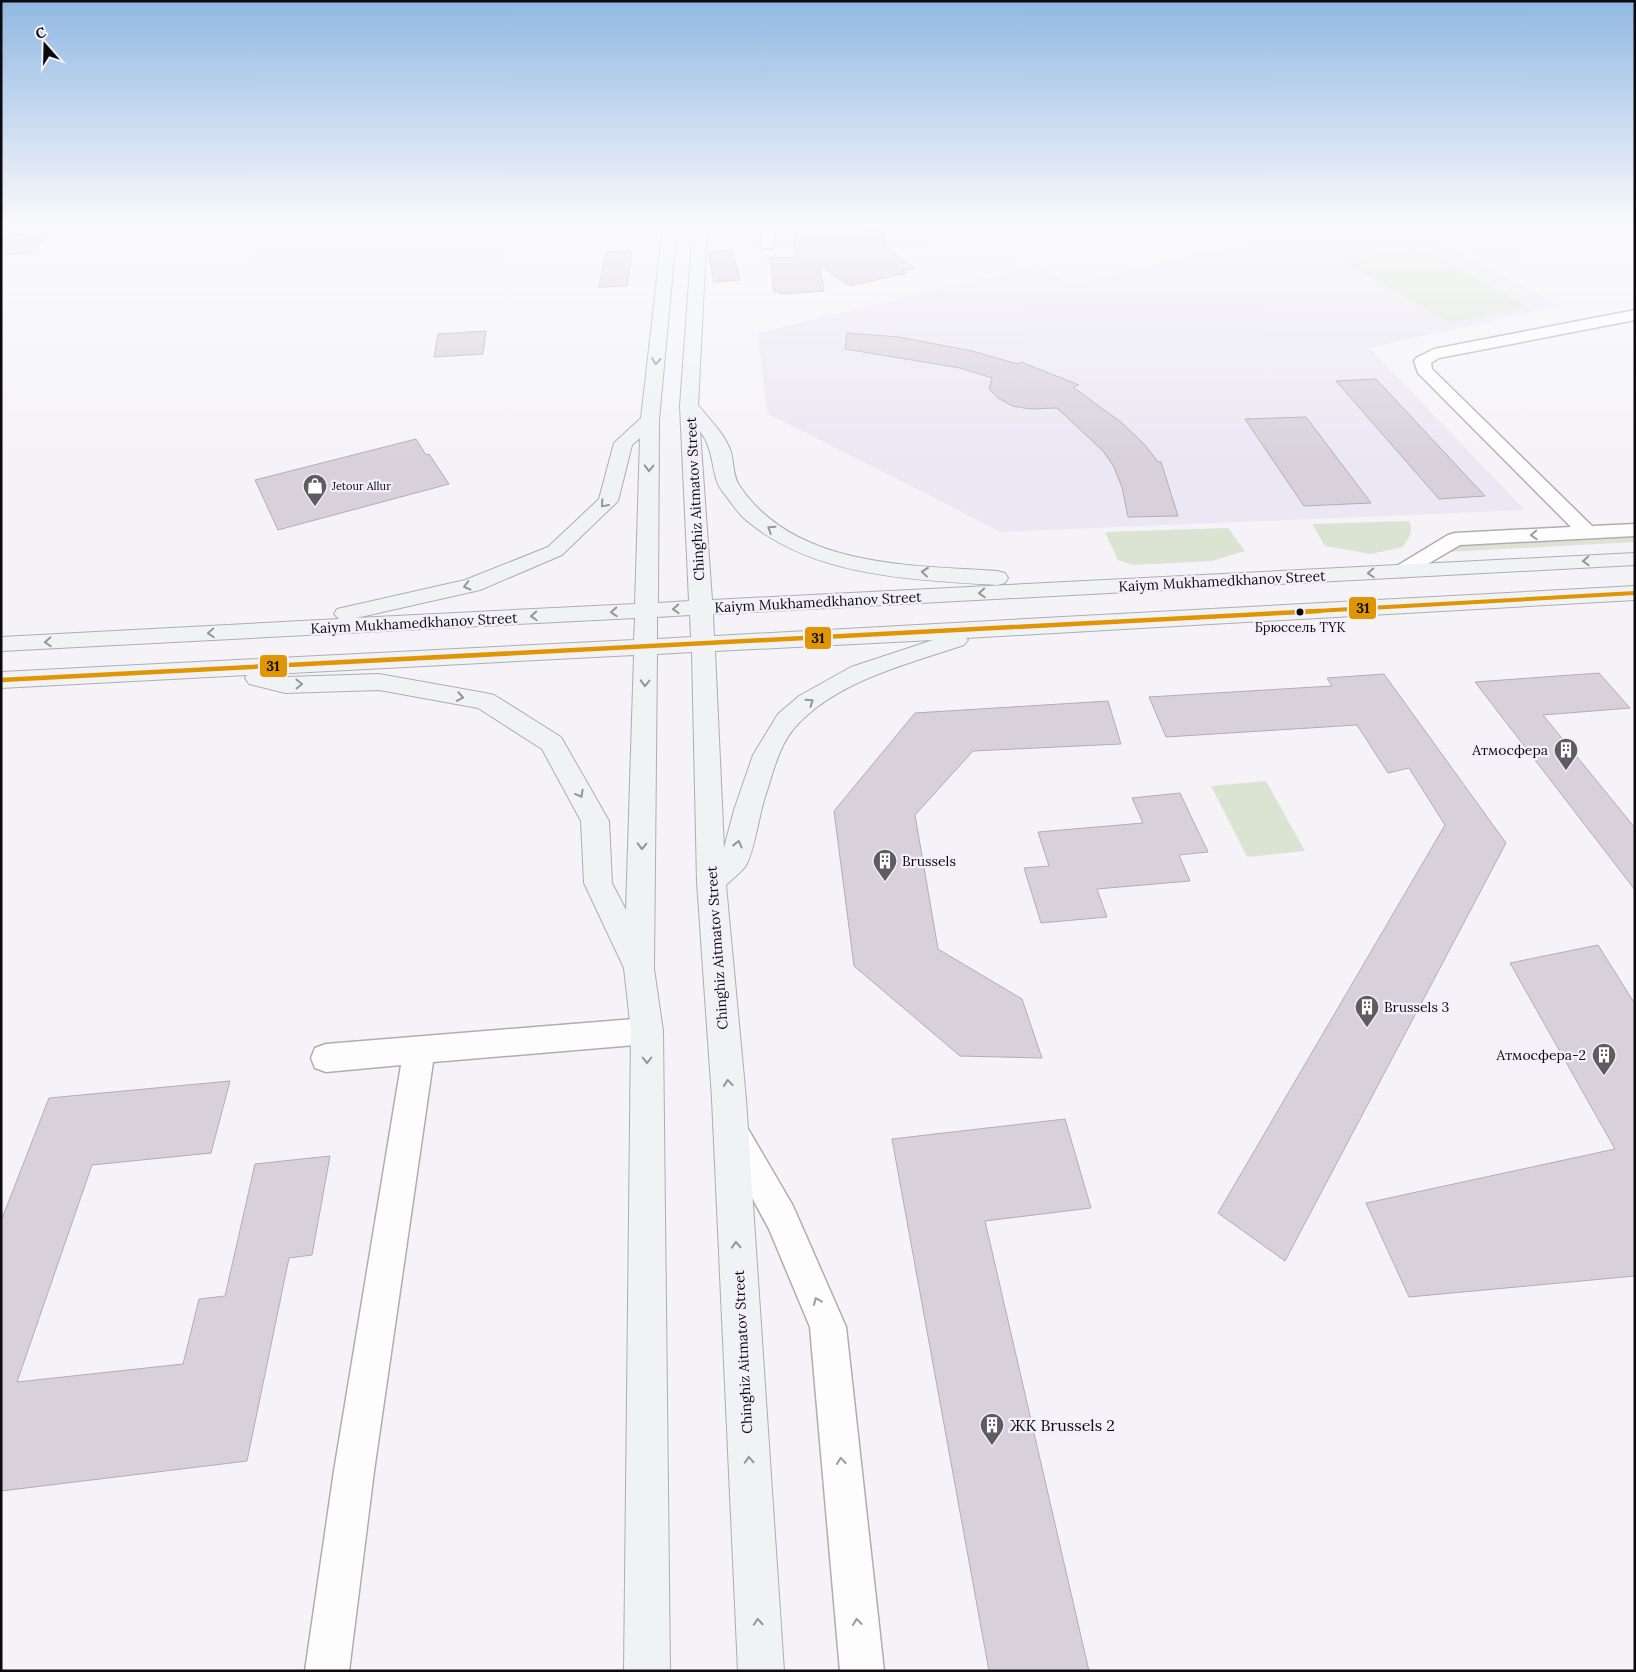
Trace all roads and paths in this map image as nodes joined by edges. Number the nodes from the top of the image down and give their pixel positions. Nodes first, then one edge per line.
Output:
1 (662, 304) edge
2 (695, 304) edge
3 (1635, 315) edge
4 (689, 406) junction
5 (650, 420) junction
6 (1635, 530) edge
7 (1588, 533) junction
8 (1635, 559) edge
9 (1402, 571) junction
10 (1113, 586) junction
11 (1635, 593) edge
12 (1570, 597) junction
13 (1635, 603) edge
14 (701, 608) junction
15 (646, 611) junction
16 (981, 630) junction
17 (259, 631) junction
18 (703, 643) junction
19 (1, 644) edge
20 (646, 646) junction
21 (217, 669) junction
22 (1, 680) edge
23 (711, 882) junction
24 (639, 969) junction
25 (647, 1031) junction
26 (419, 1050) junction
27 (326, 1058) dead end
28 (730, 1126) junction
29 (327, 1671) edge
30 (647, 1671) edge
31 (761, 1671) edge
32 (862, 1671) edge

1 -> 5 main road
2 - 4 main road, Chinghiz Aitmatov Street
3 - 7 street
10 -> 4 main road
4 - 14 main road, Chinghiz Aitmatov Street
5 -> 15 main road
5 -> 17 main road
6 - 7 street
7 -> 9 street
8 -> 9 main road, Kaiym Mukhamedkhanov Street
9 -> 10 main road, Kaiym Mukhamedkhanov Street
10 -> 14 main road, Kaiym Mukhamedkhanov Street
11 - 12 main road
12 - 13 main road
12 - 16 main road
14 -> 15 main road, Kaiym Mukhamedkhanov Street
14 - 18 main road, Chinghiz Aitmatov Street
15 -> 17 main road, Kaiym Mukhamedkhanov Street
15 - 20 main road
16 - 18 main road
23 -> 16 main road
17 -> 19 main road, Kaiym Mukhamedkhanov Street
18 - 20 main road
18 - 23 main road, Chinghiz Aitmatov Street
20 - 21 main road
20 -> 24 main road
21 - 22 main road
21 -> 24 main road
28 -> 23 main road, Chinghiz Aitmatov Street
24 - 25 main road
25 - 26 street
25 -> 30 main road
26 - 27 street
26 - 29 street
31 -> 28 main road, Chinghiz Aitmatov Street
32 -> 28 street

